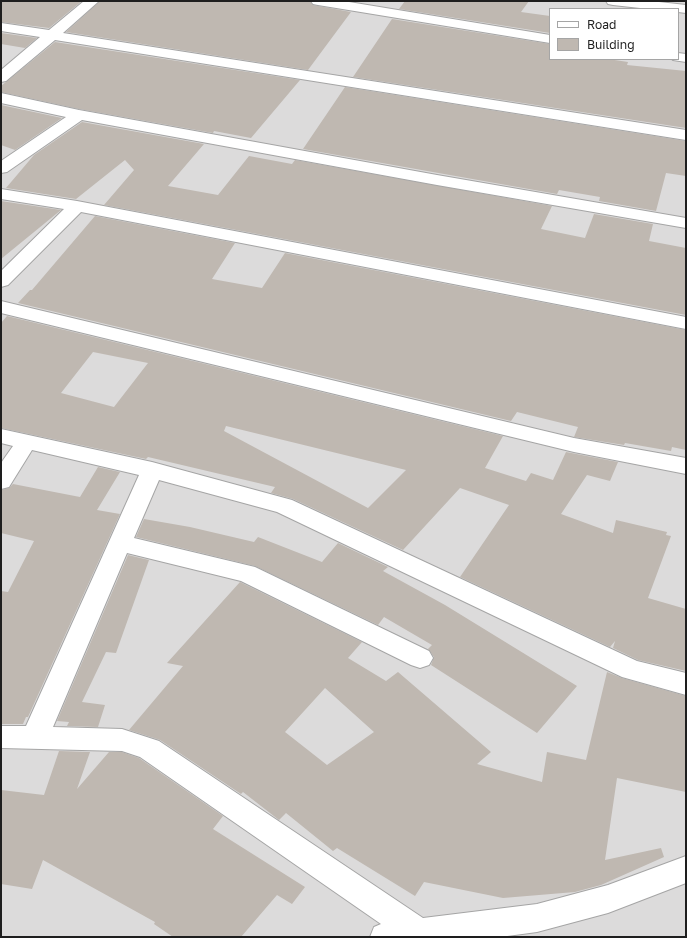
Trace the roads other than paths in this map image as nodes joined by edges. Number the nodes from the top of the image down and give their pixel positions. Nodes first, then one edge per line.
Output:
1 (92, 1) edge
2 (318, 1) edge
3 (614, 1) edge
4 (677, 8) edge
5 (1, 27) edge
6 (52, 34) junction
7 (549, 39) edge
8 (1, 78) edge
9 (1, 98) edge
10 (79, 115) junction
11 (686, 135) edge
12 (1, 168) edge
13 (1, 194) edge
14 (77, 206) junction
15 (686, 223) edge
16 (1, 281) edge
17 (1, 306) edge
18 (686, 323) edge
19 (1, 436) edge
20 (26, 442) junction
21 (686, 466) edge
22 (152, 470) junction
23 (1, 481) edge
24 (120, 543) junction
25 (420, 658) dead end
26 (686, 684) edge
27 (1, 737) edge
28 (34, 739) junction
29 (686, 870) edge
30 (420, 933) junction
31 (385, 937) edge

1 - 6 street
2 - 7 street
3 - 4 street
5 - 6 street
6 - 8 street
6 - 11 street
9 - 10 street
10 - 12 street
10 - 15 street
13 - 14 street
14 - 16 street
14 - 18 street
17 - 21 street
19 - 20 street
20 - 22 street
20 - 23 street
22 - 24 street
22 - 26 street
24 - 25 street
24 - 28 street
27 - 28 street
28 - 30 street
29 - 30 street
30 - 31 street

